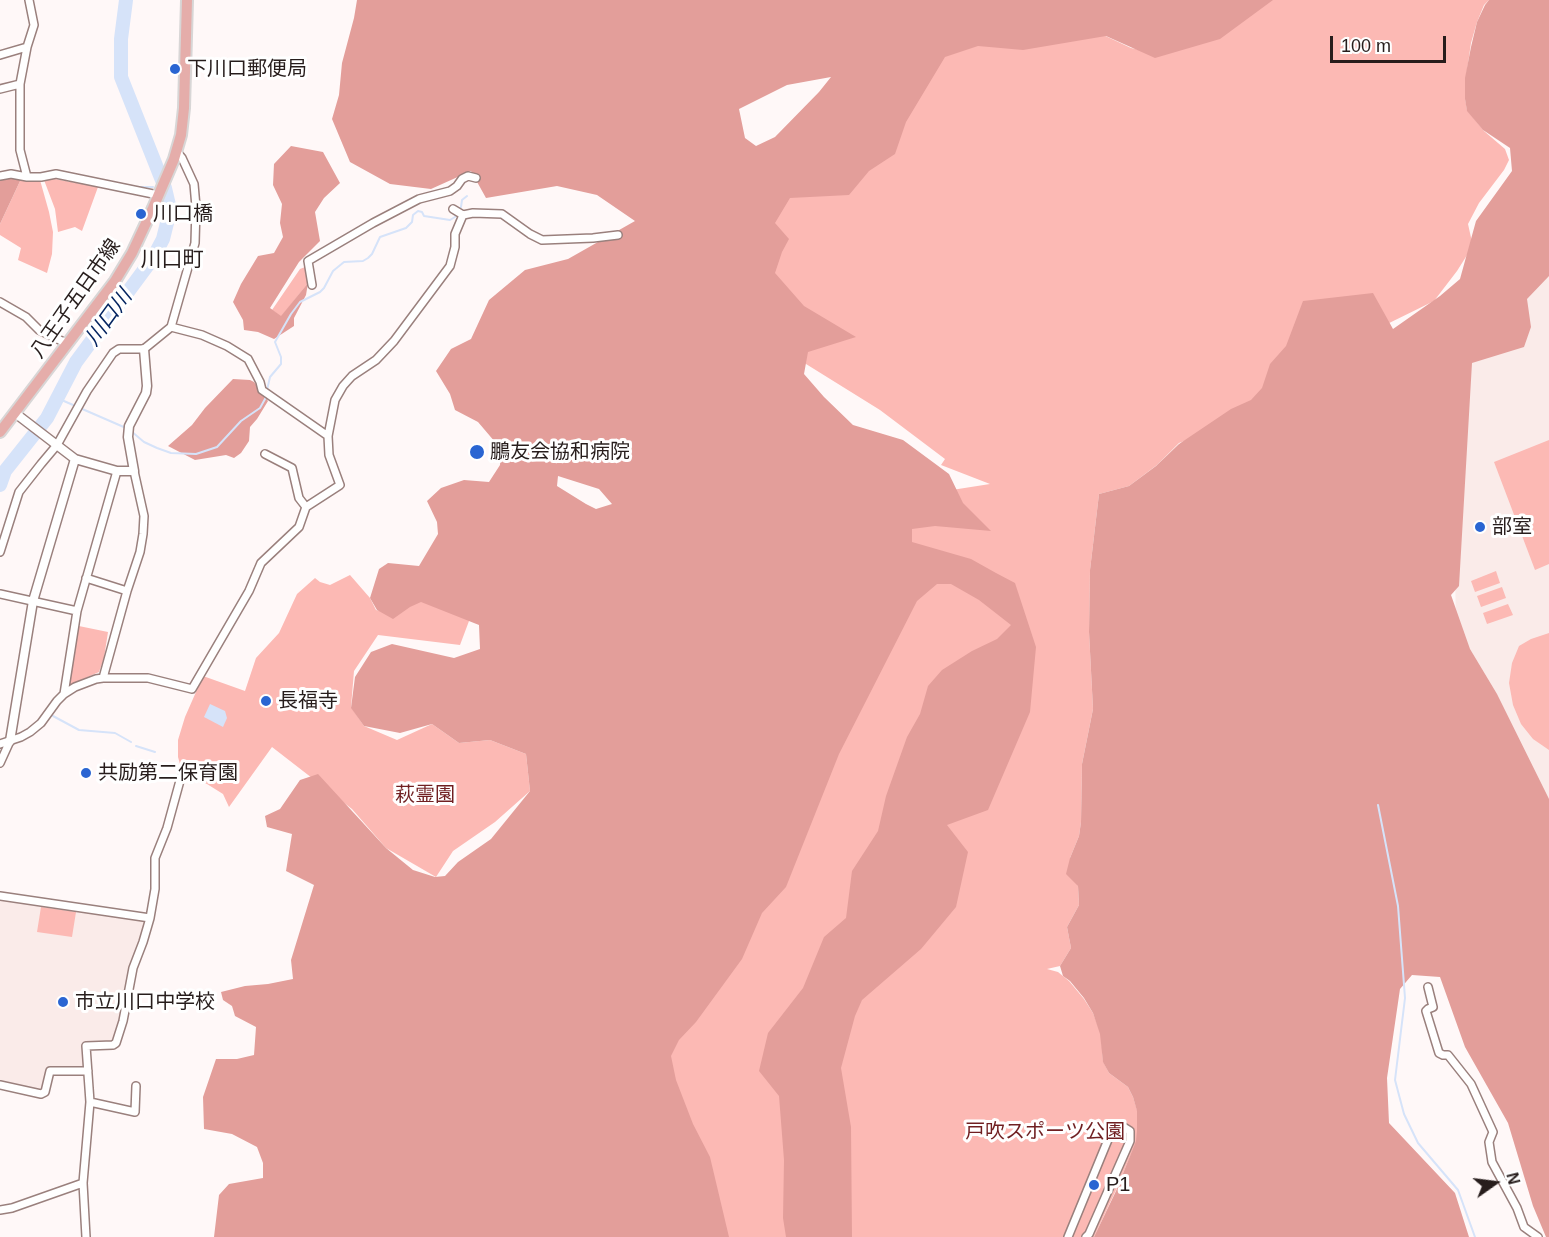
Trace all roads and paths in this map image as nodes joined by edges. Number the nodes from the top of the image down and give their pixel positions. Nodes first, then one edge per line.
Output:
1 (29, 0) edge
2 (187, 0) edge
3 (27, 47) junction
4 (0, 55) edge
5 (20, 84) junction
6 (0, 89) edge
7 (175, 156) junction
8 (0, 176) edge
9 (27, 177) junction
10 (476, 178) dead end
11 (158, 195) junction
12 (453, 209) dead end
13 (462, 215) junction
14 (618, 235) dead end
15 (312, 285) dead end
16 (0, 302) edge
17 (171, 327) junction
18 (68, 344) junction
19 (144, 349) junction
20 (15, 413) junction
21 (0, 432) edge
22 (328, 436) junction
23 (55, 443) junction
24 (265, 454) dead end
25 (75, 459) junction
26 (117, 471) junction
27 (134, 471) junction
28 (306, 507) junction
29 (0, 552) edge
30 (86, 578) junction
31 (127, 591) junction
32 (0, 594) edge
33 (33, 601) junction
34 (76, 610) junction
35 (102, 678) junction
36 (64, 694) junction
37 (10, 741) junction
38 (0, 744) edge
39 (0, 763) edge
40 (181, 777) dead end
41 (0, 896) edge
42 (150, 918) junction
43 (1428, 987) dead end
44 (88, 1071) junction
45 (0, 1085) edge
46 (136, 1086) dead end
47 (90, 1102) junction
48 (83, 1183) junction
49 (0, 1210) edge
50 (1069, 1236) edge
51 (86, 1237) edge
52 (1086, 1237) edge
53 (1538, 1237) edge

1 - 3 street
2 - 7 main road, 八王子五日市線
3 - 4 street
3 - 5 street
5 - 6 street
5 - 9 street
7 - 11 main road, 八王子五日市線
7 - 17 street
8 - 9 street
9 - 11 street
10 - 15 street
11 - 18 main road, 八王子五日市線
12 - 13 street
13 - 14 street
13 - 22 street
16 - 18 street
17 - 19 street
17 - 22 street
18 - 20 main road, 八王子五日市線
19 - 23 street
19 - 27 street
20 - 21 main road, 八王子五日市線
20 - 23 street
22 - 28 street
23 - 25 street
23 - 29 street
24 - 28 street
25 - 26 street
25 - 33 street
26 - 27 street
26 - 30 street
27 - 31 street
28 - 35 street
30 - 31 street
30 - 34 street
31 - 35 street
32 - 33 street
33 - 34 street
33 - 37 street
34 - 36 street
35 - 36 street
36 - 37 street
37 - 38 street
37 - 39 street
40 - 42 street
41 - 42 street
42 - 44 street
43 - 53 street
44 - 45 street
44 - 47 street
46 - 47 street
47 - 48 street
48 - 49 street
48 - 51 street
50 - 52 street

